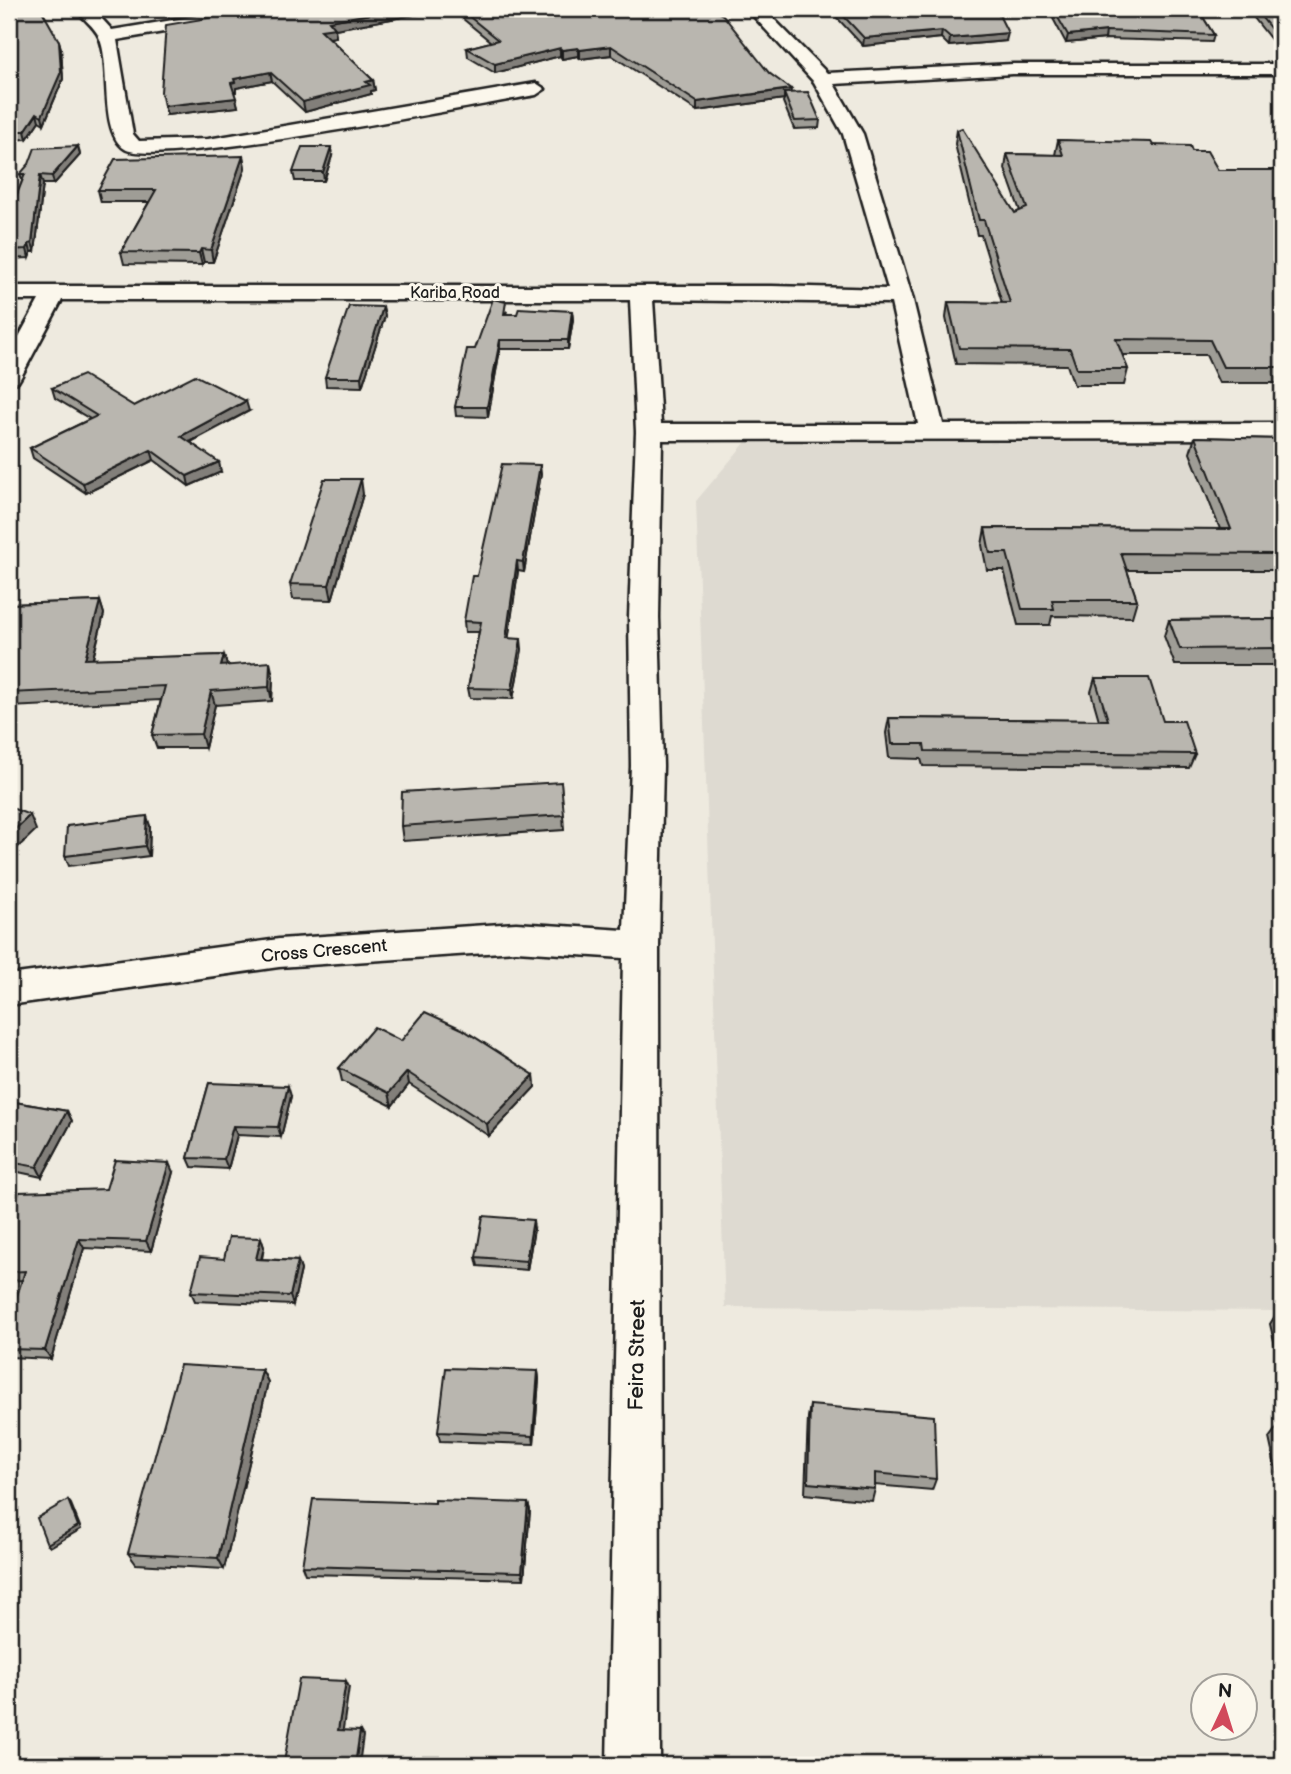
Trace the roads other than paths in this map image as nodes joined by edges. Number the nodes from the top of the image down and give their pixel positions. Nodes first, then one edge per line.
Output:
1 (85, 9) edge
2 (269, 9) edge
3 (755, 9) edge
4 (108, 36) junction
5 (1282, 69) edge
6 (822, 79) junction
7 (536, 89) dead end
8 (55, 292) junction
9 (9, 293) edge
10 (641, 294) junction
11 (901, 296) junction
12 (9, 377) edge
13 (932, 430) junction
14 (1282, 431) edge
15 (649, 432) junction
16 (641, 945) junction
17 (9, 990) edge
18 (633, 1765) edge

1 - 4 street
2 - 4 street
3 - 6 street
4 - 7 street
5 - 6 street
6 - 11 street
8 - 9 street, Kariba Road
8 - 10 street, Kariba Road
8 - 12 street
10 - 11 street, Kariba Road
10 - 15 street, Feira Street
11 - 13 street
13 - 14 street
13 - 15 street
15 - 16 street, Feira Street
16 - 17 street, Cross Crescent
16 - 18 street, Feira Street

